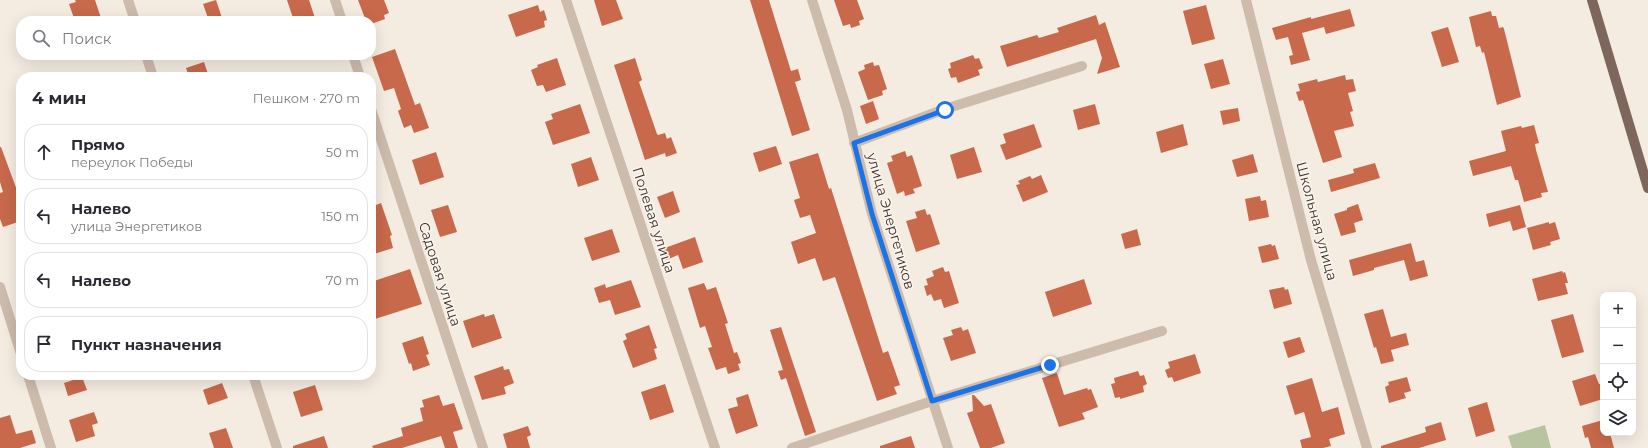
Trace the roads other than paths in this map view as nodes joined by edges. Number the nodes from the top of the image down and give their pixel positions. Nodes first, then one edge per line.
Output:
1 (128, 0) edge
2 (335, 0) edge
3 (566, 0) edge
4 (812, 0) edge
5 (1246, 0) edge
6 (1592, 0) edge
7 (133, 16) edge
8 (340, 16) edge
9 (148, 60) edge
10 (355, 60) edge
11 (1082, 66) dead end
12 (151, 72) edge
13 (358, 72) edge
14 (376, 124) edge
15 (854, 143) junction
16 (1648, 188) edge
17 (0, 287) edge
18 (1162, 331) dead end
19 (16, 338) edge
20 (30, 380) edge
21 (255, 380) edge
22 (932, 401) junction
23 (51, 448) edge
24 (277, 448) edge
25 (483, 448) edge
26 (715, 448) edge
27 (792, 448) edge
28 (948, 448) edge
29 (1367, 448) edge

1 - 7 street
2 - 8 street
3 - 26 street, Полевая улица
4 - 15 street, улица Энергетиков
5 - 29 street, Школьная улица
6 - 16 main road
9 - 12 street
10 - 13 street
11 - 15 street
14 - 25 street, Садовая улица
15 - 22 street, улица Энергетиков
17 - 19 street
18 - 22 street
20 - 23 street
21 - 24 street
22 - 27 street
22 - 28 street, улица Энергетиков

